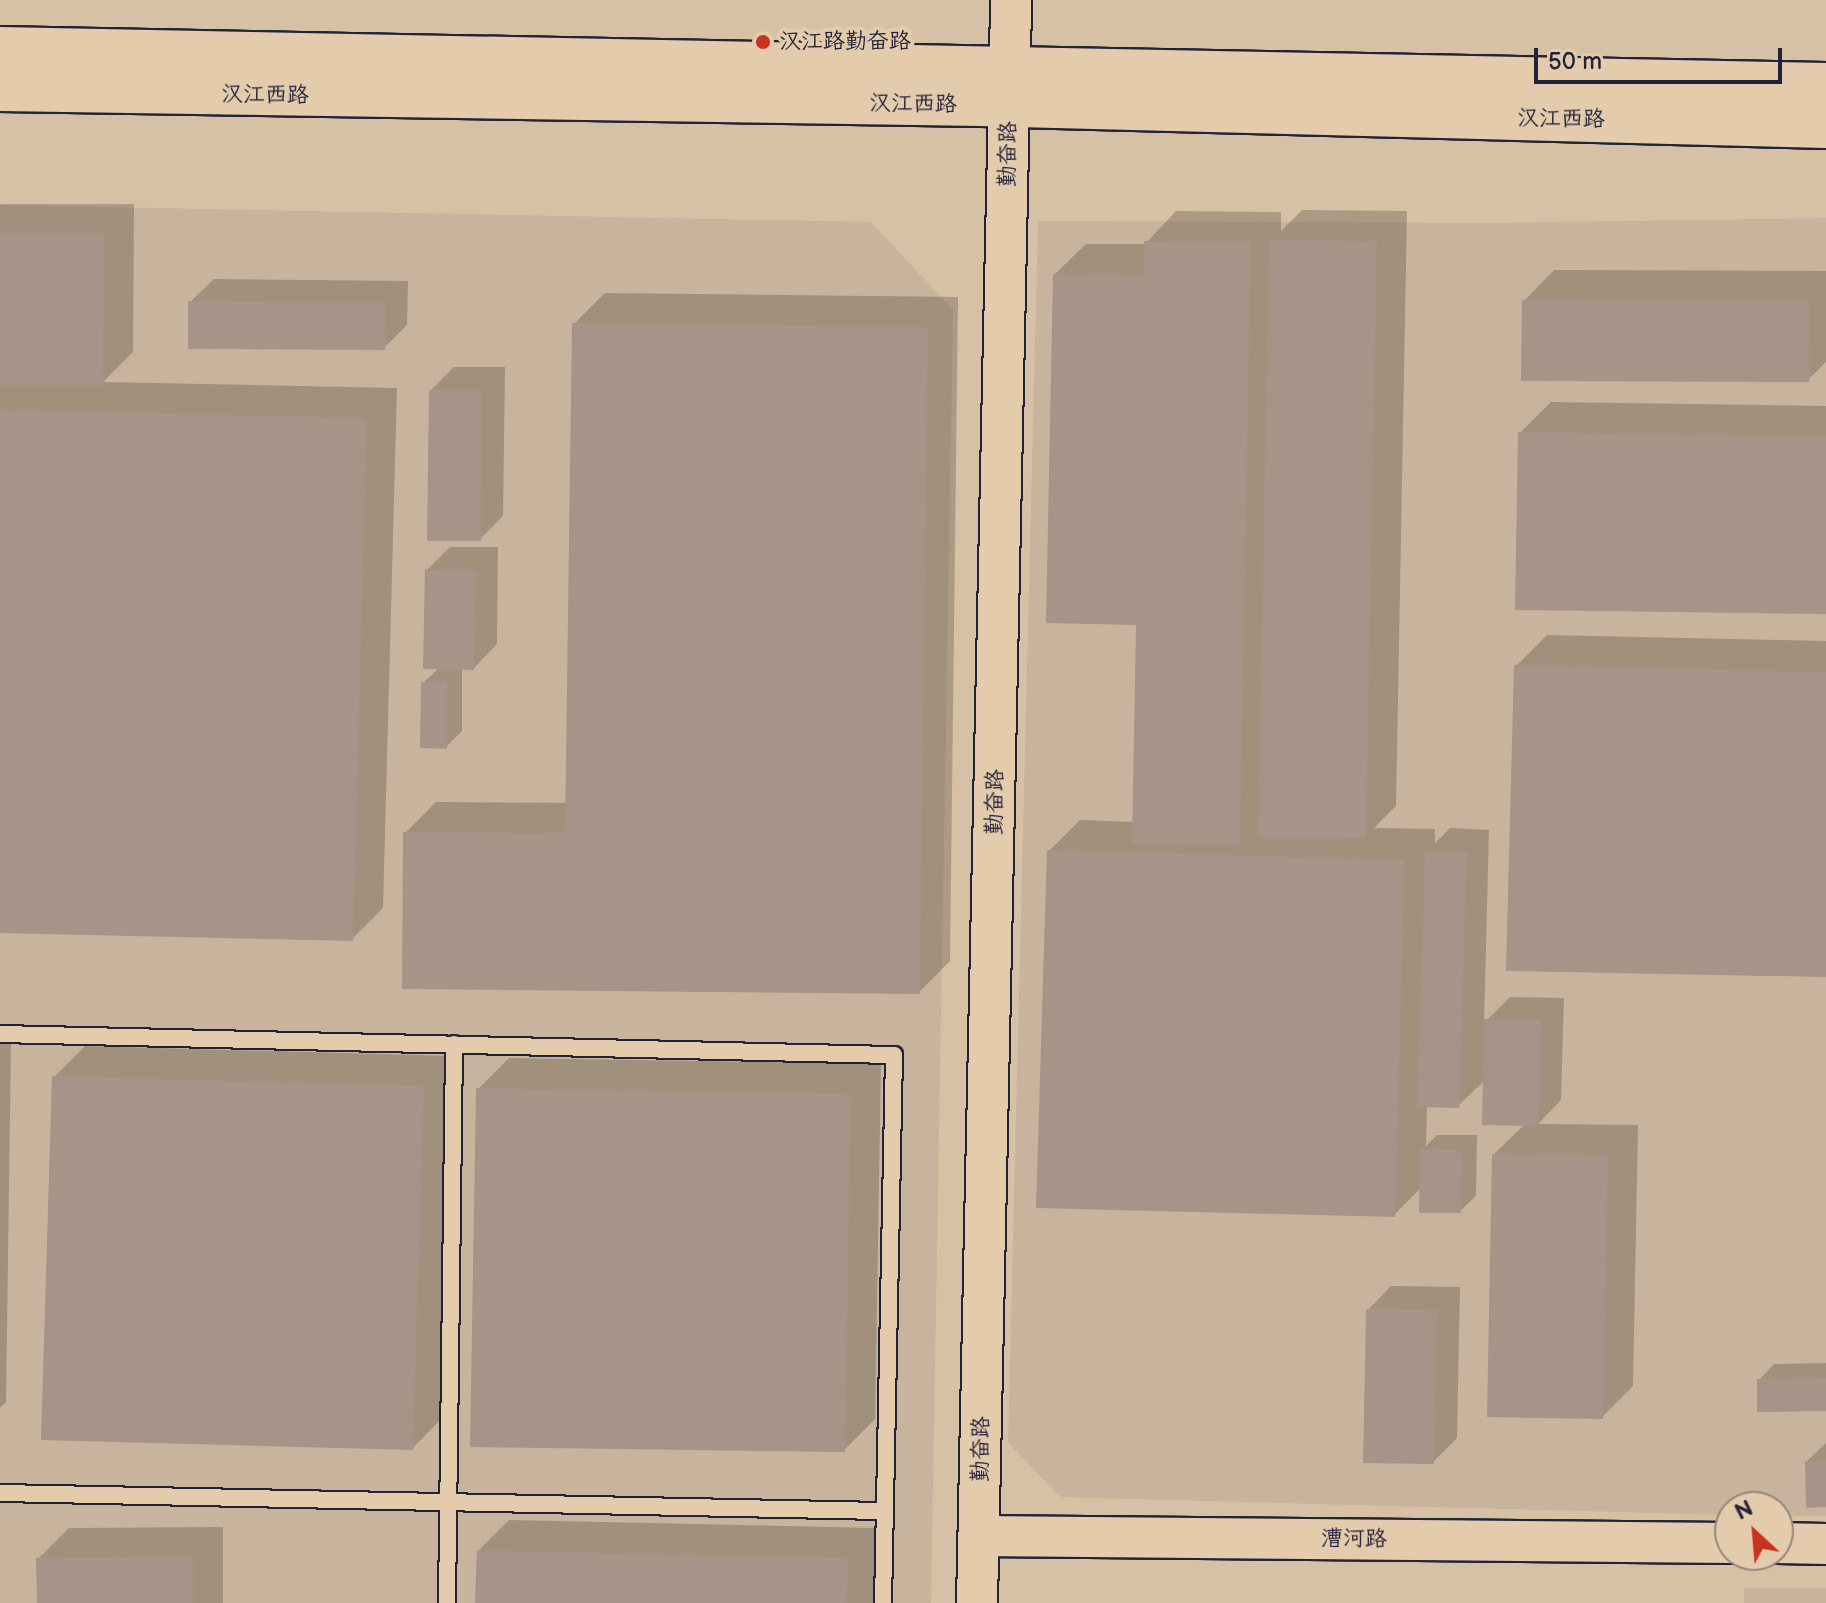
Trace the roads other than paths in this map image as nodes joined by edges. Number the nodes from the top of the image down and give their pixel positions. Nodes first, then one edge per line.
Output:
1 (1011, 0) edge
2 (0, 49) edge
3 (1826, 85) edge
4 (1010, 87) junction
5 (0, 89) edge
6 (1826, 126) edge
7 (0, 1034) edge
8 (454, 1044) junction
9 (0, 1493) edge
10 (447, 1502) junction
11 (884, 1511) junction
12 (979, 1536) junction
13 (1714, 1543) edge
14 (1794, 1543) edge
15 (1826, 1544) edge
16 (447, 1603) edge
17 (883, 1603) edge
18 (977, 1603) edge

1 - 4 street, 勤奋路
2 - 4 main road, 汉江西路
3 - 4 main road, 汉江西路
4 - 5 main road, 汉江西路
4 - 6 main road, 汉江西路
4 - 12 street, 勤奋路
7 - 8 lane
8 - 10 lane
8 - 11 lane
9 - 10 lane
10 - 11 lane
10 - 16 lane
11 - 17 lane
12 - 13 street, 漕河路
12 - 18 street, 勤奋路
14 - 15 street

